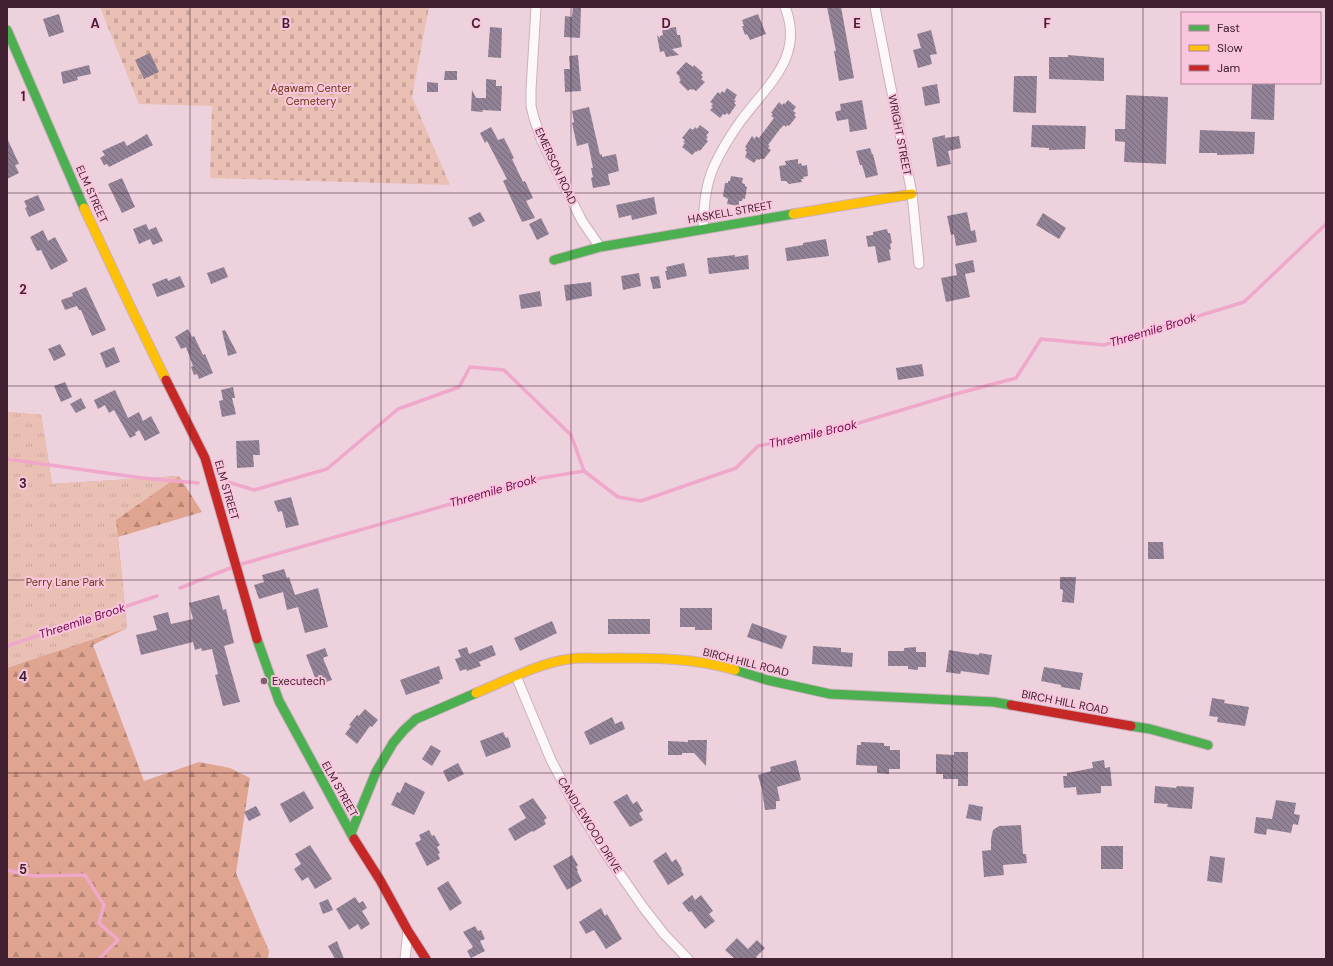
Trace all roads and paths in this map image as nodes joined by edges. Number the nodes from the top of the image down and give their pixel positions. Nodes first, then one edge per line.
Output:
1 (536, 7) edge
2 (785, 7) edge
3 (875, 7) edge
4 (7, 30) edge
5 (912, 194) junction
6 (704, 229) junction
7 (600, 247) junction
8 (554, 260) dead end
9 (919, 264) dead end
10 (516, 676) junction
11 (1208, 745) dead end
12 (351, 833) junction
13 (408, 931) junction
14 (405, 959) edge
15 (426, 959) edge
16 (688, 959) edge

1 - 7 street, EMERSON ROAD
2 - 6 street
3 - 5 street, WRIGHT STREET
4 - 12 street, ELM STREET
5 - 6 street, HASKELL STREET
5 - 9 street, WRIGHT STREET
6 - 7 street, HASKELL STREET
7 - 8 street, HASKELL STREET
10 - 11 street, BIRCH HILL ROAD
10 - 12 street, BIRCH HILL ROAD
10 - 16 street, CANDLEWOOD DRIVE
12 - 13 street, ELM STREET
13 - 14 street
13 - 15 street, ELM STREET

